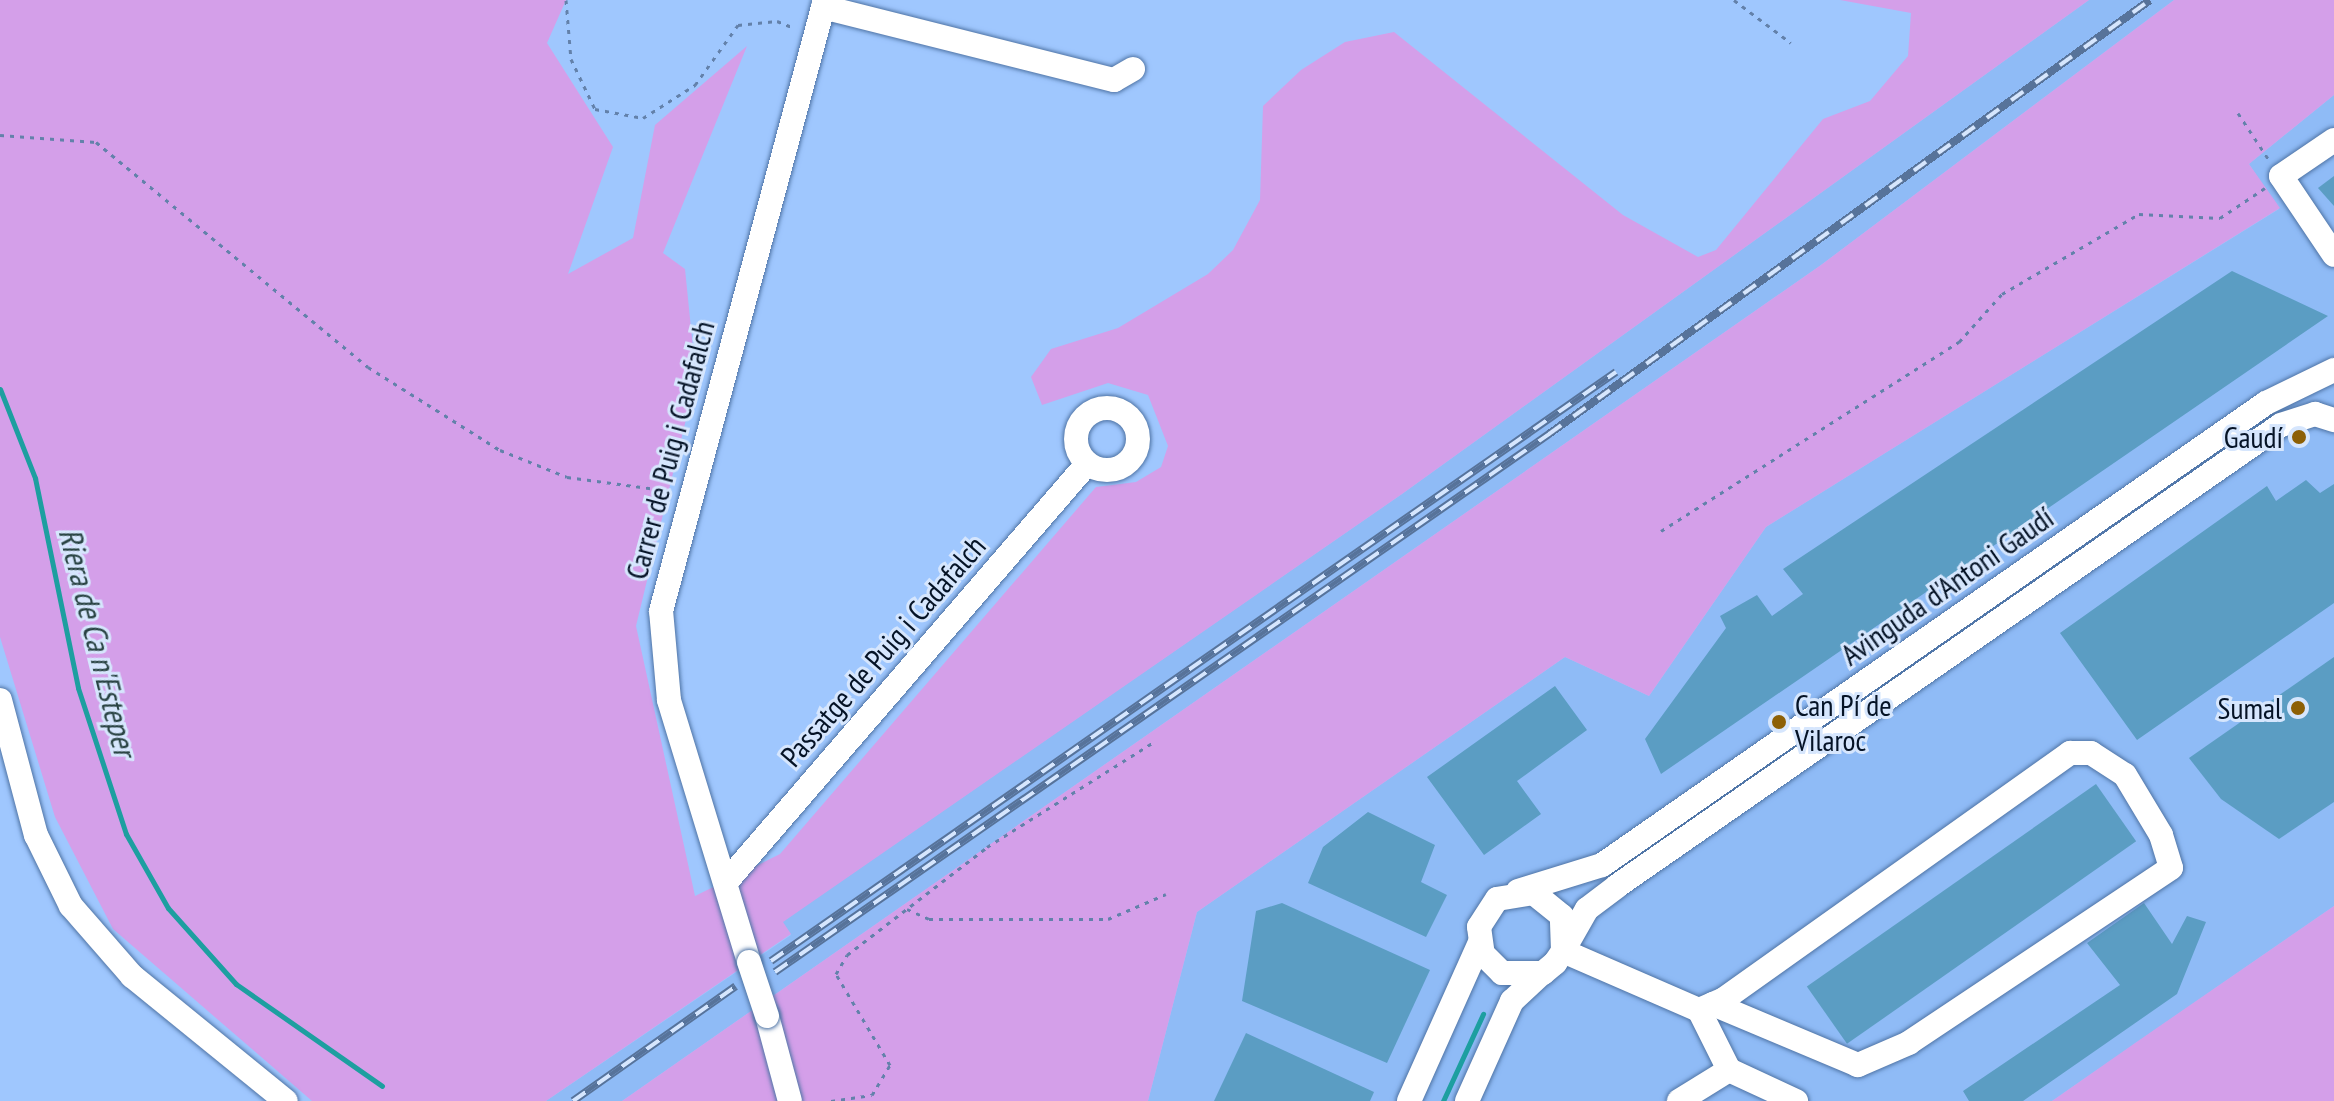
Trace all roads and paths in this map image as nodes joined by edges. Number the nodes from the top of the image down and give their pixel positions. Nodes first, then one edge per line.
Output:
1 (566, 0) edge
2 (1734, 0) edge
3 (824, 4) edge
4 (816, 38) junction
5 (1791, 43) dead end
6 (1133, 69) dead end
7 (2238, 113) dead end
8 (0, 135) edge
9 (2334, 140) edge
10 (2281, 176) junction
11 (2334, 255) edge
12 (2334, 371) edge
13 (2334, 418) edge
14 (1087, 464) dead end
15 (687, 498) junction
16 (1661, 531) dead end
17 (0, 700) edge
18 (1155, 741) dead end
19 (727, 881) junction
20 (1511, 893) junction
21 (1166, 894) dead end
22 (907, 909) junction
23 (1480, 942) junction
24 (1563, 951) junction
25 (1543, 973) junction
26 (1706, 1007) junction
27 (1729, 1070) junction
28 (286, 1101) edge
29 (790, 1101) edge
30 (831, 1101) edge
31 (1409, 1101) edge
32 (1467, 1101) edge
33 (1679, 1101) edge
34 (1796, 1101) edge

1 - 4 path
2 - 5 path
3 - 4 street, Carrer de Puig i Cadafalch
3 - 6 street
4 - 15 street, Carrer de Puig i Cadafalch
7 - 10 path
8 - 15 path
9 - 10 street
10 - 11 street
10 - 16 path
12 - 13 street
12 - 20 street, Avinguda d'Antoni Gaudí
13 - 24 street, Avinguda d'Antoni Gaudí
14 - 19 street, Passatge de Puig i Cadafalch
15 - 19 street, Carrer de Puig i Cadafalch
17 - 28 street
18 - 22 path
19 - 29 street, Carrer de Puig i Cadafalch, bridge
20 - 23 street
20 - 24 street
21 - 22 path
22 - 30 path
23 - 25 street
23 - 31 street
24 - 25 street
24 - 26 street
25 - 32 street
26 - 26 street
26 - 27 street
27 - 33 street
27 - 34 street

